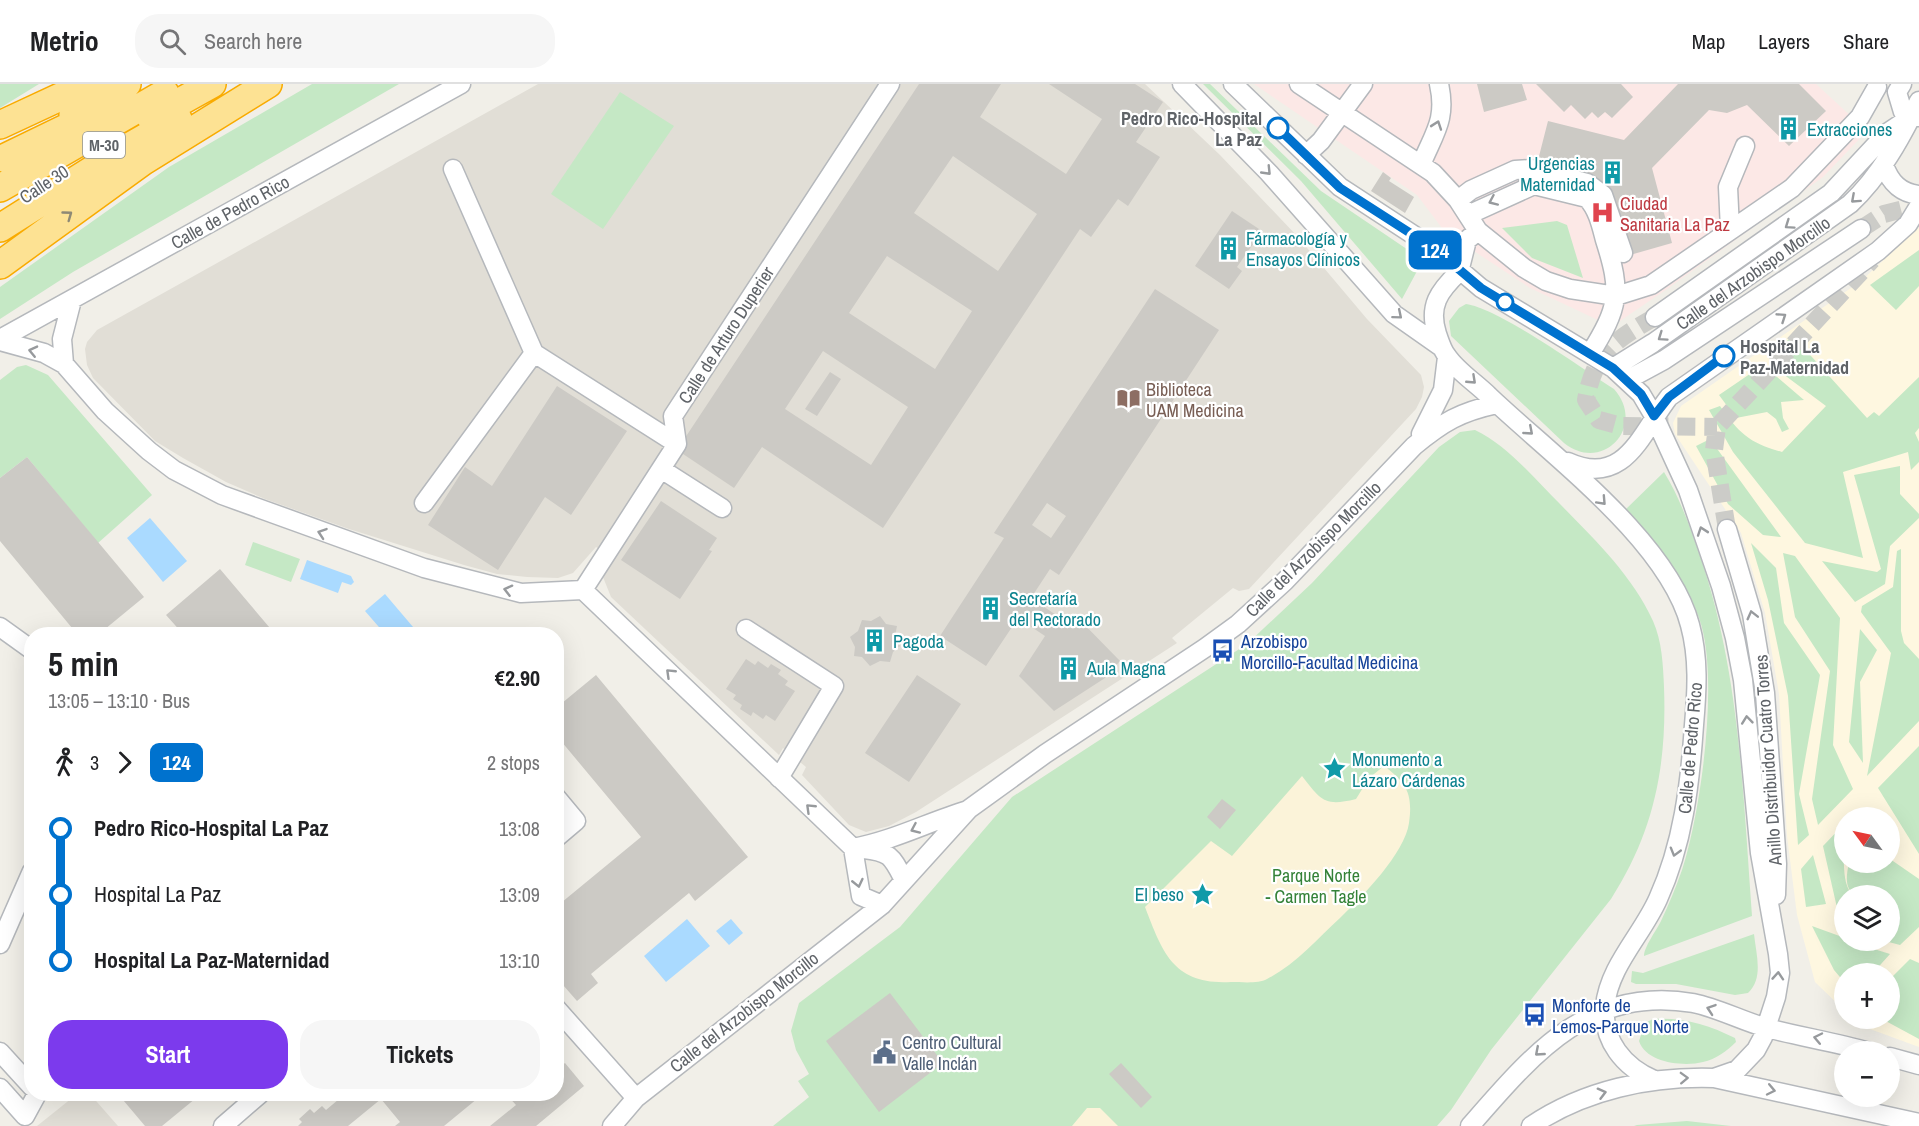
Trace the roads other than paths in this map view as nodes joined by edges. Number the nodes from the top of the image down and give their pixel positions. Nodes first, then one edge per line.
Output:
1 (49, 84) edge
2 (88, 84) edge
3 (127, 84) edge
4 (146, 84) edge
5 (182, 84) edge
6 (212, 84) edge
7 (243, 84) edge
8 (268, 84) edge
9 (461, 84) edge
10 (890, 84) edge
11 (1182, 84) edge
12 (1233, 84) edge
13 (1299, 84) edge
14 (1363, 84) edge
15 (1439, 84) edge
16 (1902, 84) edge
17 (1877, 87) dead end
18 (1916, 112) edge
19 (0, 113) edge
20 (1341, 114) junction
21 (0, 125) edge
22 (1745, 146) dead end
23 (1306, 155) junction
24 (2, 159) edge
25 (1421, 165) junction
26 (1884, 165) junction
27 (453, 169) dead end
28 (0, 188) edge
29 (1919, 195) edge
30 (1463, 207) junction
31 (0, 213) edge
32 (1917, 213) edge
33 (0, 228) edge
34 (1861, 229) tunnel mouth
35 (1730, 230) junction
36 (1478, 231) junction
37 (1623, 253) dead end
38 (10, 257) edge
39 (1460, 272) junction
40 (1616, 296) junction
41 (72, 300) junction
42 (1655, 317) tunnel mouth
43 (0, 340) edge
44 (1444, 352) junction
45 (534, 353) junction
46 (1590, 354) junction
47 (64, 364) junction
48 (1620, 374) junction
49 (1497, 404) junction
50 (1654, 416) junction
51 (677, 444) junction
52 (1414, 446) junction
53 (1560, 459) junction
54 (661, 469) junction
55 (424, 503) dead end
56 (722, 508) dead end
57 (1727, 530) tunnel mouth
58 (583, 590) junction
59 (0, 627) edge
60 (746, 629) dead end
61 (24, 644) edge
62 (779, 778) junction
63 (564, 807) edge
64 (969, 809) junction
65 (564, 831) edge
66 (853, 848) junction
67 (904, 880) junction
68 (24, 889) edge
69 (882, 904) junction
70 (1774, 924) junction
71 (0, 944) edge
72 (1605, 1009) junction
73 (564, 1017) edge
74 (1766, 1028) junction
75 (1834, 1044) edge
76 (0, 1052) edge
77 (1900, 1060) edge
78 (1919, 1065) edge
79 (24, 1078) edge
80 (1714, 1078) junction
81 (1654, 1080) junction
82 (0, 1088) edge
83 (636, 1098) junction
84 (33, 1101) edge
85 (253, 1101) edge
86 (1876, 1120) edge
87 (1919, 1122) edge
88 (230, 1124) edge
89 (612, 1126) edge
90 (1470, 1126) edge
91 (1531, 1126) edge

1 - 19 highway
2 - 21 highway
3 - 24 highway
4 - 24 highway
5 - 28 highway
6 - 31 highway, Calle 30 / M-30
7 - 33 highway
38 -> 8 highway
9 - 41 street, Calle de Pedro Rico
10 - 51 street, Calle de Arturo Duperier
11 -> 44 street, Calle de Pedro Rico
12 - 23 street
13 - 20 street
14 - 20 street
25 -> 15 street
16 - 18 street
17 - 35 street
18 - 26 street, Calle del Arzobispo Morcillo
18 -> 42 street
20 - 23 street
20 - 25 street
22 - 35 street
23 - 39 street
25 - 30 street
26 - 29 street
26 -> 48 street, Calle del Arzobispo Morcillo
27 - 45 street
30 - 36 street
30 - 37 street
40 -> 30 street
50 -> 32 street
34 - 48 street
35 - 40 street
36 - 39 street
36 - 40 street
39 - 44 street, Calle de Pedro Rico
39 - 46 street
40 - 46 street
41 - 43 street, Calle de Pedro Rico
41 - 47 street
47 -> 43 street
44 -> 49 street, Calle de Pedro Rico
44 - 52 street, Calle del Arzobispo Morcillo
45 - 51 street
45 - 55 street
46 - 48 street
58 -> 47 street
48 - 50 street
49 - 52 street, Calle del Arzobispo Morcillo
49 -> 53 street, Calle de Pedro Rico
50 - 53 street, Calle de Pedro Rico
70 -> 50 street
51 - 54 street
52 - 64 street, Calle del Arzobispo Morcillo
53 -> 72 street, Calle de Pedro Rico
54 - 56 street
54 - 58 street
70 -> 57 street, Anillo Distribuidor Cuatro Torres
62 -> 58 street
59 - 61 street
60 - 62 street
66 -> 62 street
63 - 65 street
64 -> 66 street, Calle del Arzobispo Morcillo
64 - 67 street, Calle del Arzobispo Morcillo
66 - 67 street
66 -> 69 street
67 - 69 street, Calle del Arzobispo Morcillo
68 - 71 street
69 - 83 street, Calle del Arzobispo Morcillo
74 -> 70 street
74 -> 72 street
72 - 81 street, Calle de Pedro Rico
72 -> 90 street
73 - 83 street
75 -> 74 street
74 - 80 street
76 - 79 street
77 - 78 street
81 -> 80 street
80 -> 86 street
91 -> 81 street
82 - 84 street
83 - 89 street, Calle del Arzobispo Morcillo
85 - 88 street
86 - 87 street

